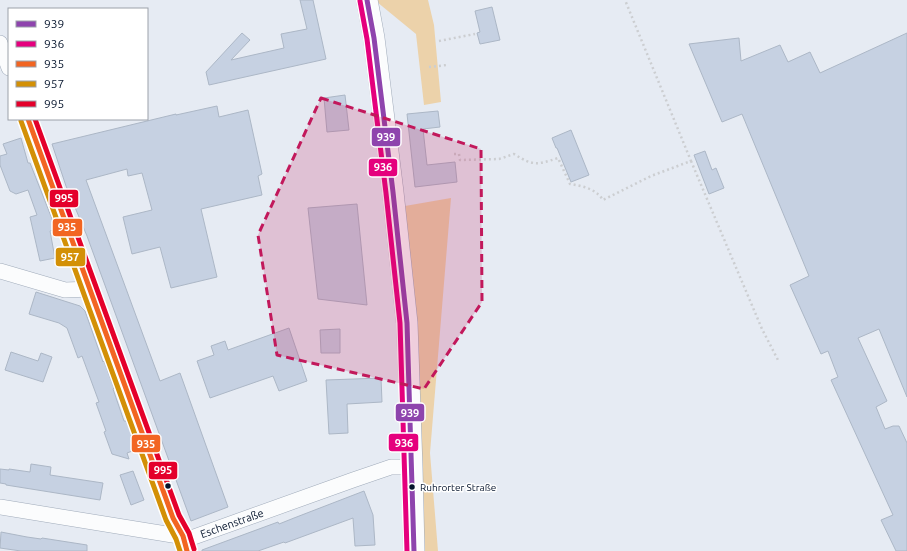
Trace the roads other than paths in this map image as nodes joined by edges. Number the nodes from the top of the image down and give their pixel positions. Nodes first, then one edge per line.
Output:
1 (367, 0) edge
2 (0, 43) edge
3 (8, 65) edge
4 (28, 120) edge
5 (0, 271) edge
6 (91, 289) junction
7 (412, 467) junction
8 (0, 507) edge
9 (183, 536) junction
10 (187, 551) edge
11 (414, 551) edge

1 - 7 main road
2 - 3 street
4 - 6 street
5 - 6 street
6 - 9 street
7 - 9 street, Eschenstraße
7 - 11 main road
8 - 9 street, Eschenstraße
9 - 10 street

